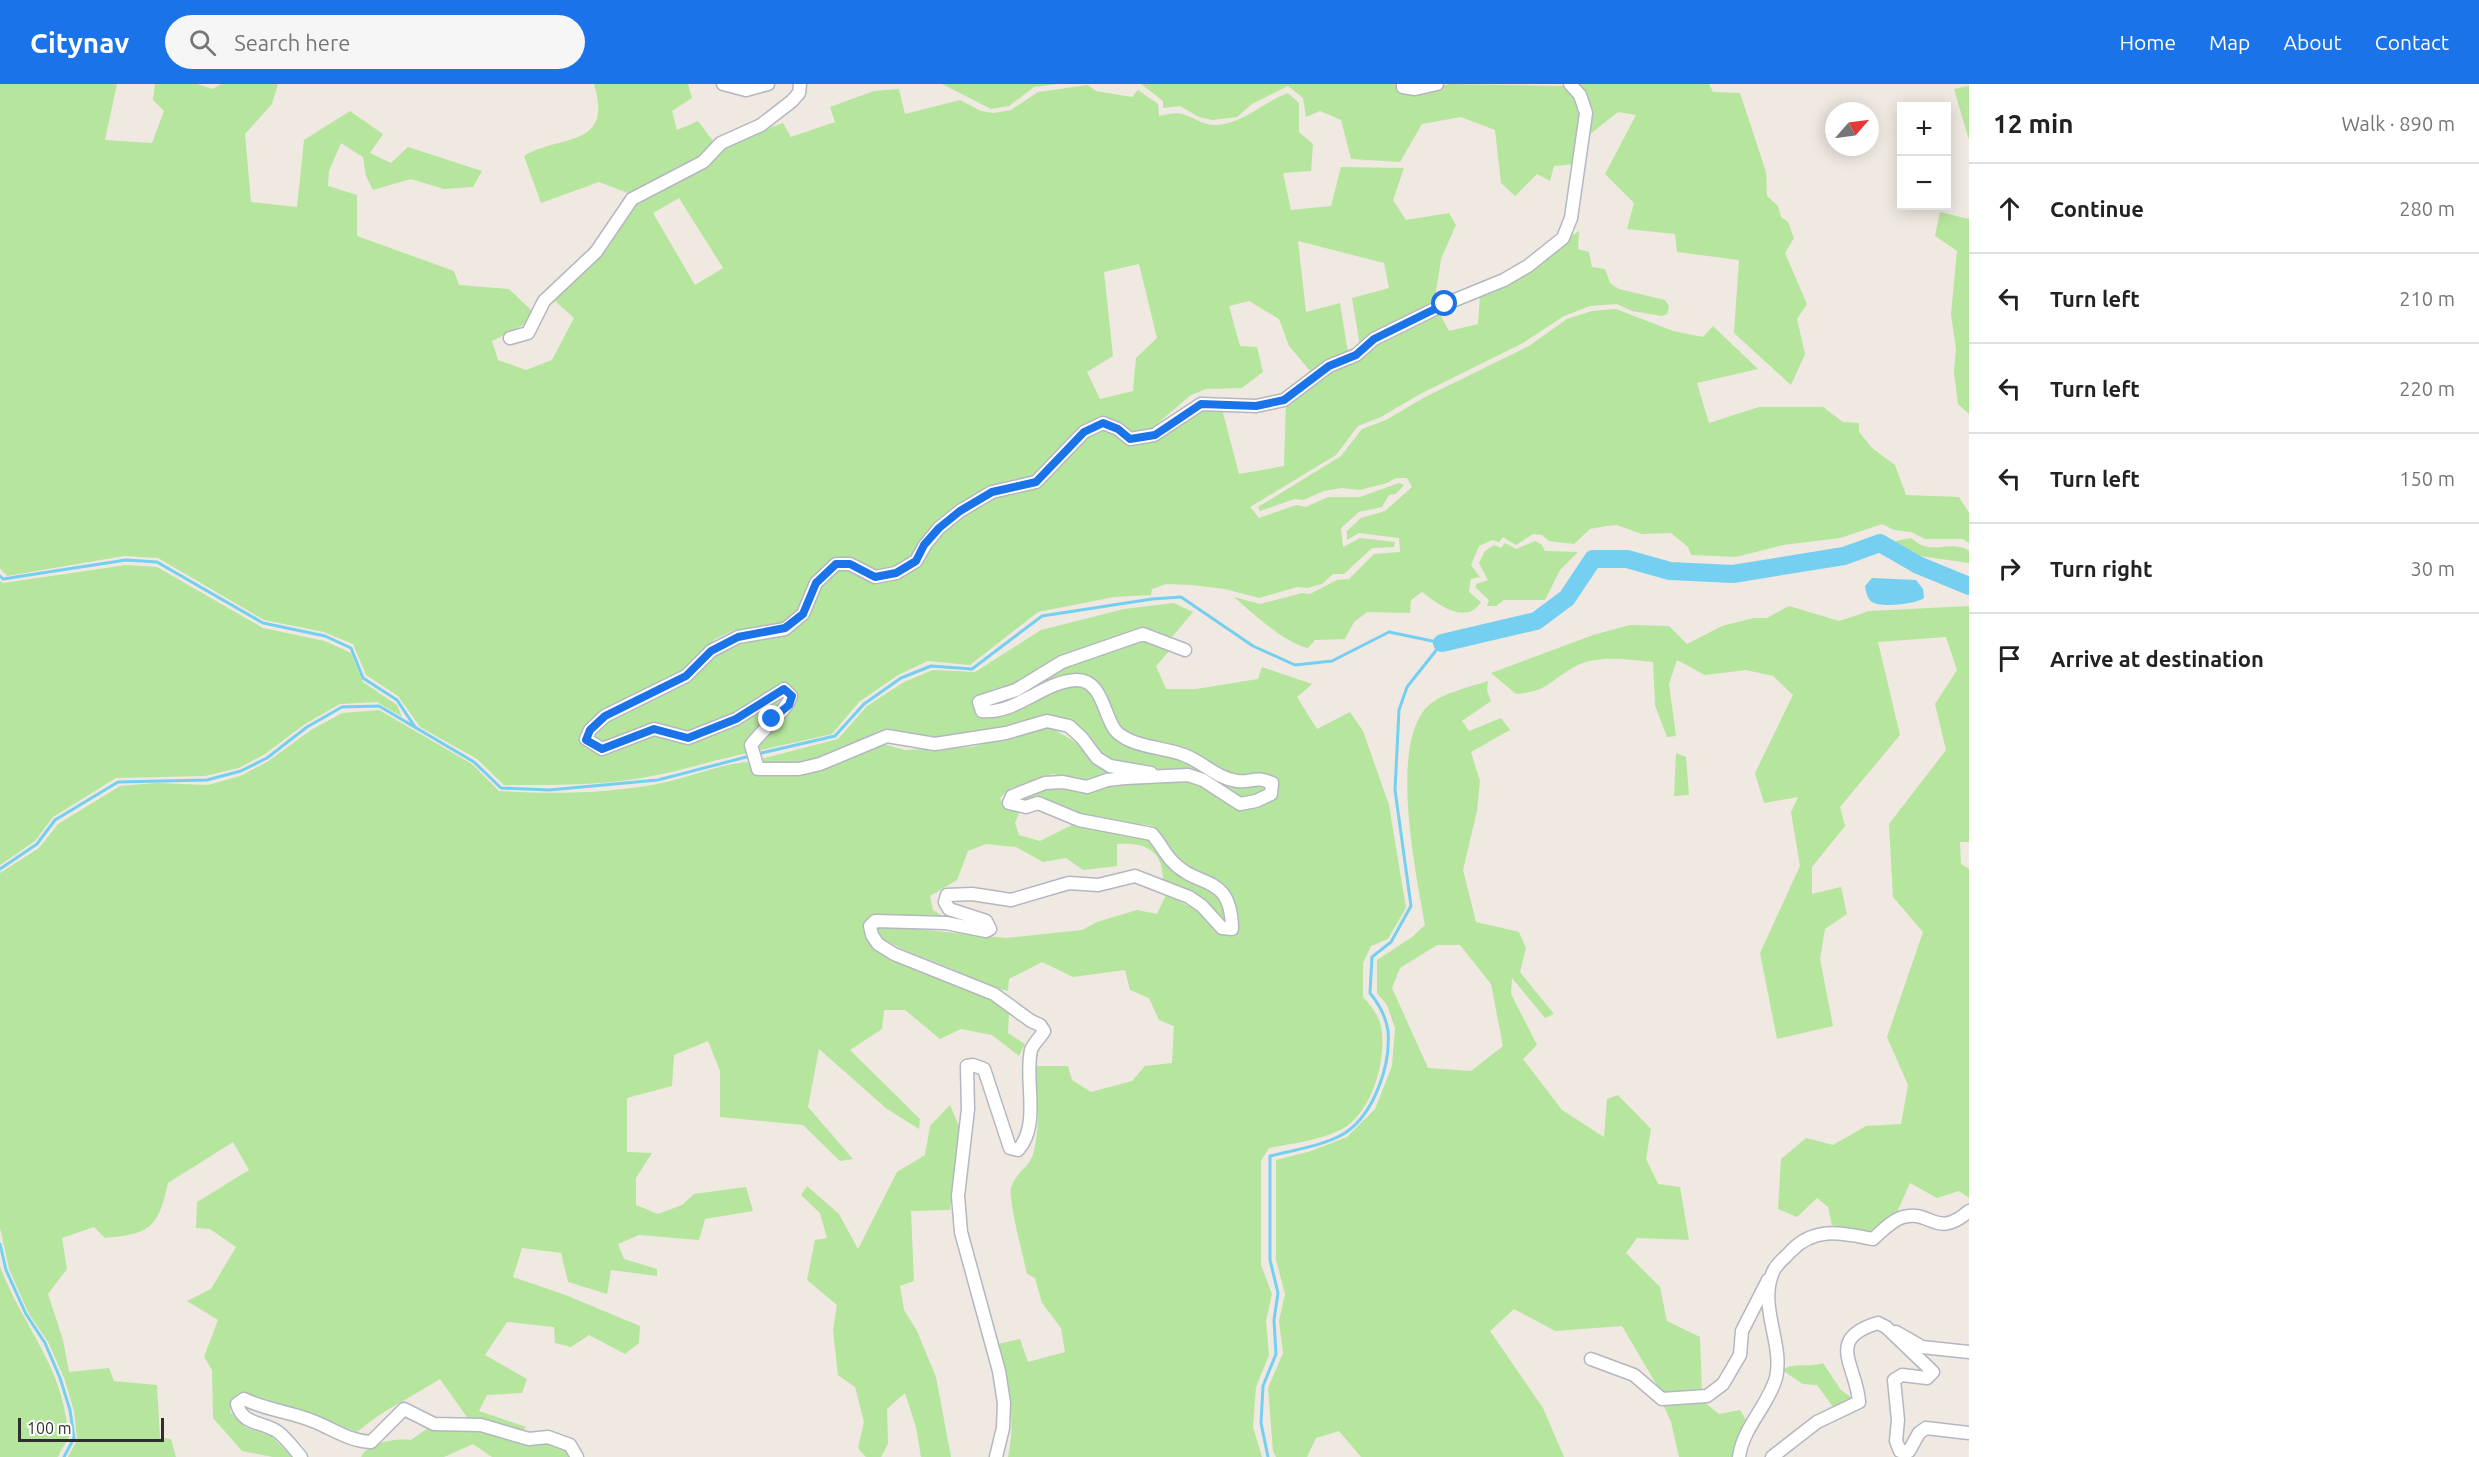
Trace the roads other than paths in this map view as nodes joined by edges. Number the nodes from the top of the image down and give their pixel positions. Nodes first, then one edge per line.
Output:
1 (723, 84) edge
2 (768, 84) edge
3 (800, 84) edge
4 (1403, 84) edge
5 (1437, 84) edge
6 (1570, 84) edge
7 (510, 338) dead end
8 (1185, 650) dead end
9 (1165, 777) junction
10 (1969, 1211) edge
11 (1773, 1271) junction
12 (1886, 1327) junction
13 (1969, 1352) edge
14 (1591, 1359) dead end
15 (1969, 1433) edge
16 (301, 1457) edge
17 (577, 1457) edge
18 (996, 1457) edge
19 (1739, 1457) edge
20 (1772, 1457) edge

1 - 2 street
3 - 7 street
4 - 5 street
6 - 9 street
8 - 9 street
9 - 18 street
10 - 11 street
11 - 14 street
11 - 19 street
12 - 13 street
12 - 15 street
12 - 20 street
16 - 17 street

